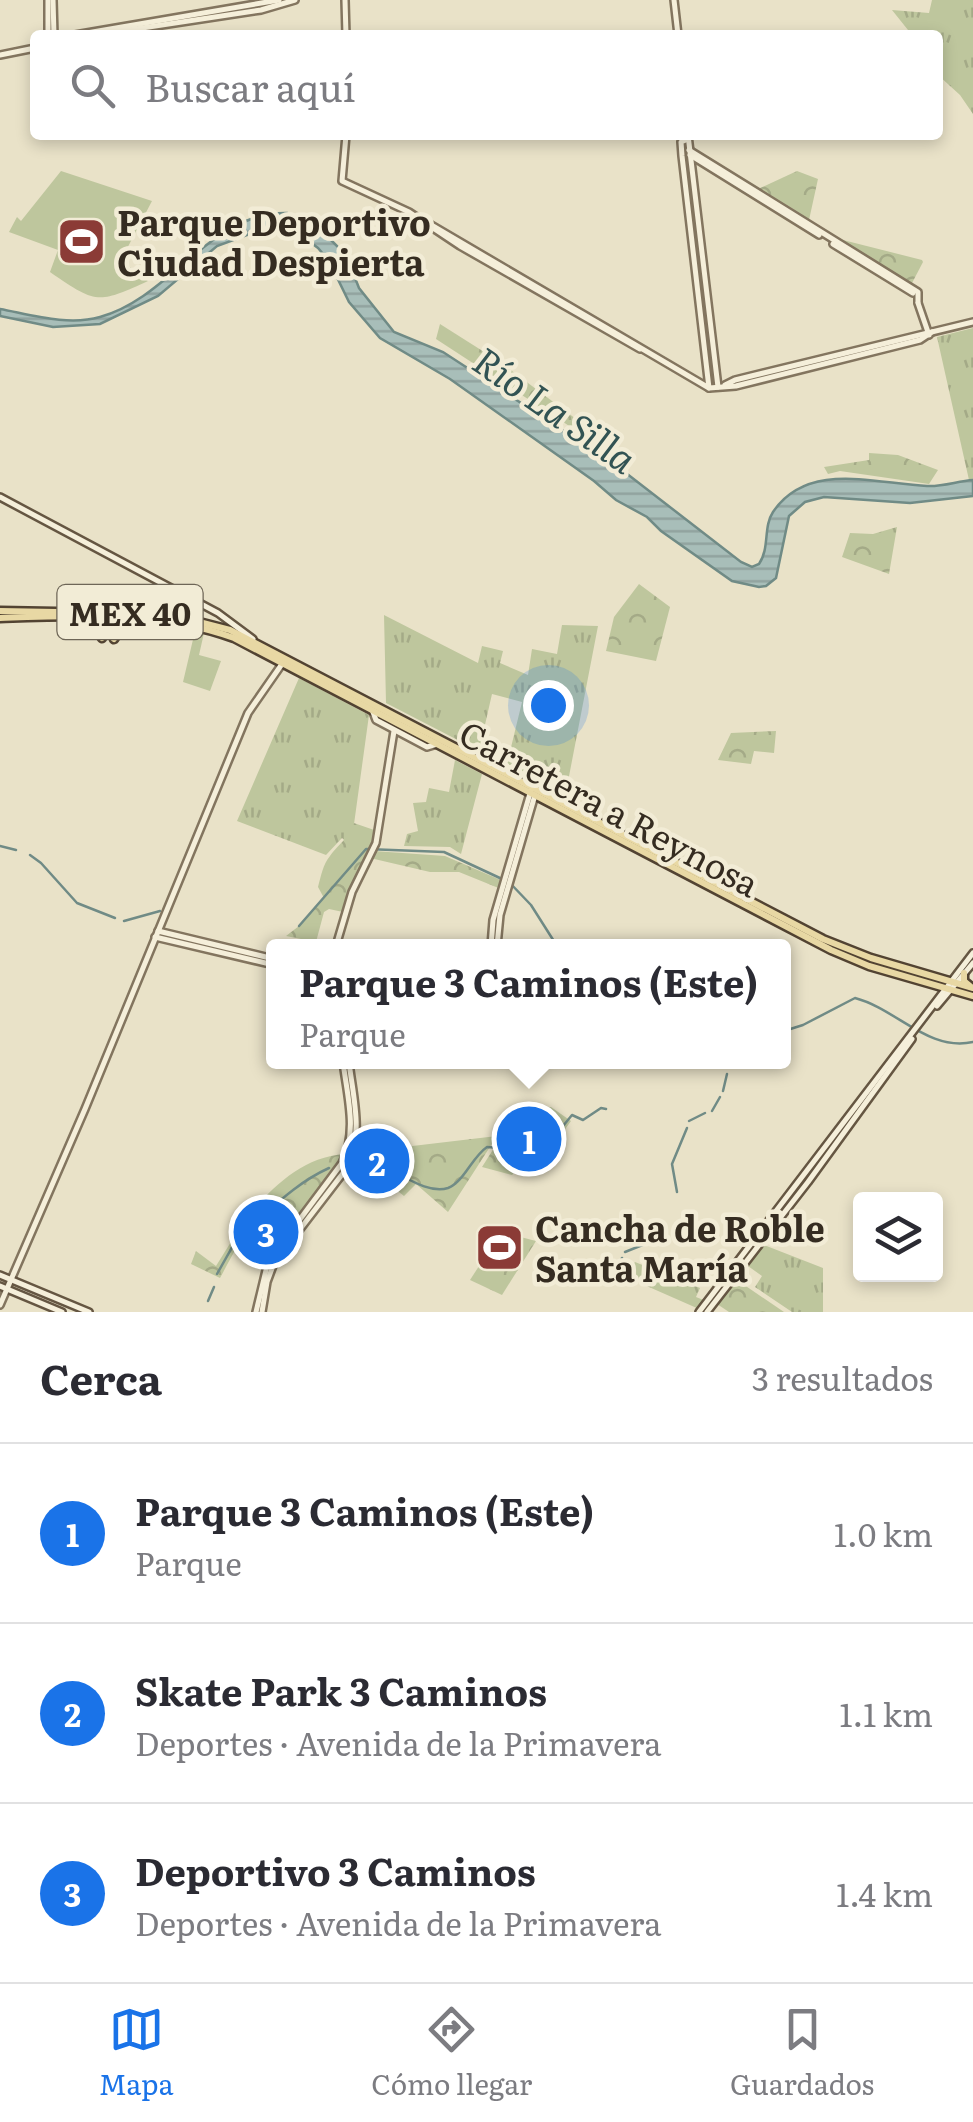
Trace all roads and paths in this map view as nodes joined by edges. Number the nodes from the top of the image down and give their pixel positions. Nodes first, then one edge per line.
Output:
1 (51, 0) edge
2 (279, 0) edge
3 (294, 0) edge
4 (345, 0) edge
5 (674, 0) edge
6 (197, 16) junction
7 (51, 30) edge
8 (106, 30) edge
9 (123, 30) edge
10 (346, 30) edge
11 (677, 30) edge
12 (30, 49) edge
13 (0, 55) edge
14 (346, 140) edge
15 (684, 140) edge
16 (688, 140) edge
17 (690, 153) junction
18 (421, 219) junction
19 (704, 264) junction
20 (694, 265) junction
21 (973, 322) edge
22 (930, 333) junction
23 (642, 350) junction
24 (821, 361) junction
25 (722, 386) junction
26 (709, 388) junction
27 (0, 496) edge
28 (73, 612) junction
29 (142, 613) junction
30 (0, 614) edge
31 (82, 618) junction
32 (109, 618) junction
33 (127, 618) junction
34 (102, 638) dead end
35 (114, 640) dead end
36 (256, 641) junction
37 (284, 659) junction
38 (375, 707) junction
39 (394, 731) junction
40 (433, 745) junction
41 (534, 791) junction
42 (157, 934) junction
43 (338, 939) edge
44 (494, 939) edge
45 (973, 953) edge
46 (266, 960) edge
47 (973, 963) edge
48 (872, 966) junction
49 (964, 973) junction
50 (934, 977) junction
51 (950, 986) junction
52 (972, 990) edge
53 (347, 1069) edge
54 (0, 1275) edge
55 (11, 1280) junction
56 (4, 1288) edge
57 (0, 1305) edge
58 (62, 1312) edge
59 (89, 1312) edge
60 (259, 1312) edge
61 (703, 1312) edge

1 - 7 street
2 - 6 street
3 - 6 street
4 - 10 street
5 - 11 street
6 - 8 street
6 - 9 street
12 - 13 street
14 - 18 street
15 - 20 street
16 - 17 street
17 - 19 street
17 - 22 street
18 - 23 street
18 - 23 street
19 - 20 street
19 - 25 street
20 - 26 street
21 - 22 street
22 - 24 street
22 - 24 street
23 - 26 street
24 - 25 street
25 - 26 street
27 - 36 street
28 - 29 main road, MEX 40
28 - 30 main road, MEX 40
28 - 32 main road
29 - 32 main road
29 - 36 main road, MEX 40
30 - 31 main road, MEX 40
31 - 32 main road, MEX 40
31 - 34 main road
32 - 33 main road, MEX 40
33 - 35 main road
33 - 37 main road, Carretera a Reynosa / MEX 40
36 - 37 main road, Carretera a Reynosa / MEX 40
37 - 38 main road, Carretera a Reynosa / MEX 40
37 - 38 main road, Carretera a Reynosa / MEX 40
37 - 42 street
38 - 39 street
38 - 40 main road, Carretera a Reynosa / MEX 40
38 - 41 main road, Carretera a Reynosa / MEX 40
39 - 40 street
39 - 43 street
40 - 41 main road, Carretera a Reynosa / MEX 40
41 - 44 street
41 - 48 main road, Carretera a Reynosa / MEX 40
41 - 50 main road, Carretera a Reynosa / MEX 40
42 - 46 street
42 - 55 street
45 - 51 street
47 - 49 street
48 - 50 main road
48 - 51 main road, Carretera a Reynosa / MEX 40
49 - 51 street
49 - 52 main road
50 - 51 main road, Carretera a Reynosa / MEX 40
51 - 52 main road, Carretera a Reynosa / MEX 40
51 - 61 street
53 - 60 street
54 - 55 street
55 - 56 street
55 - 59 street
56 - 57 street
56 - 58 street

